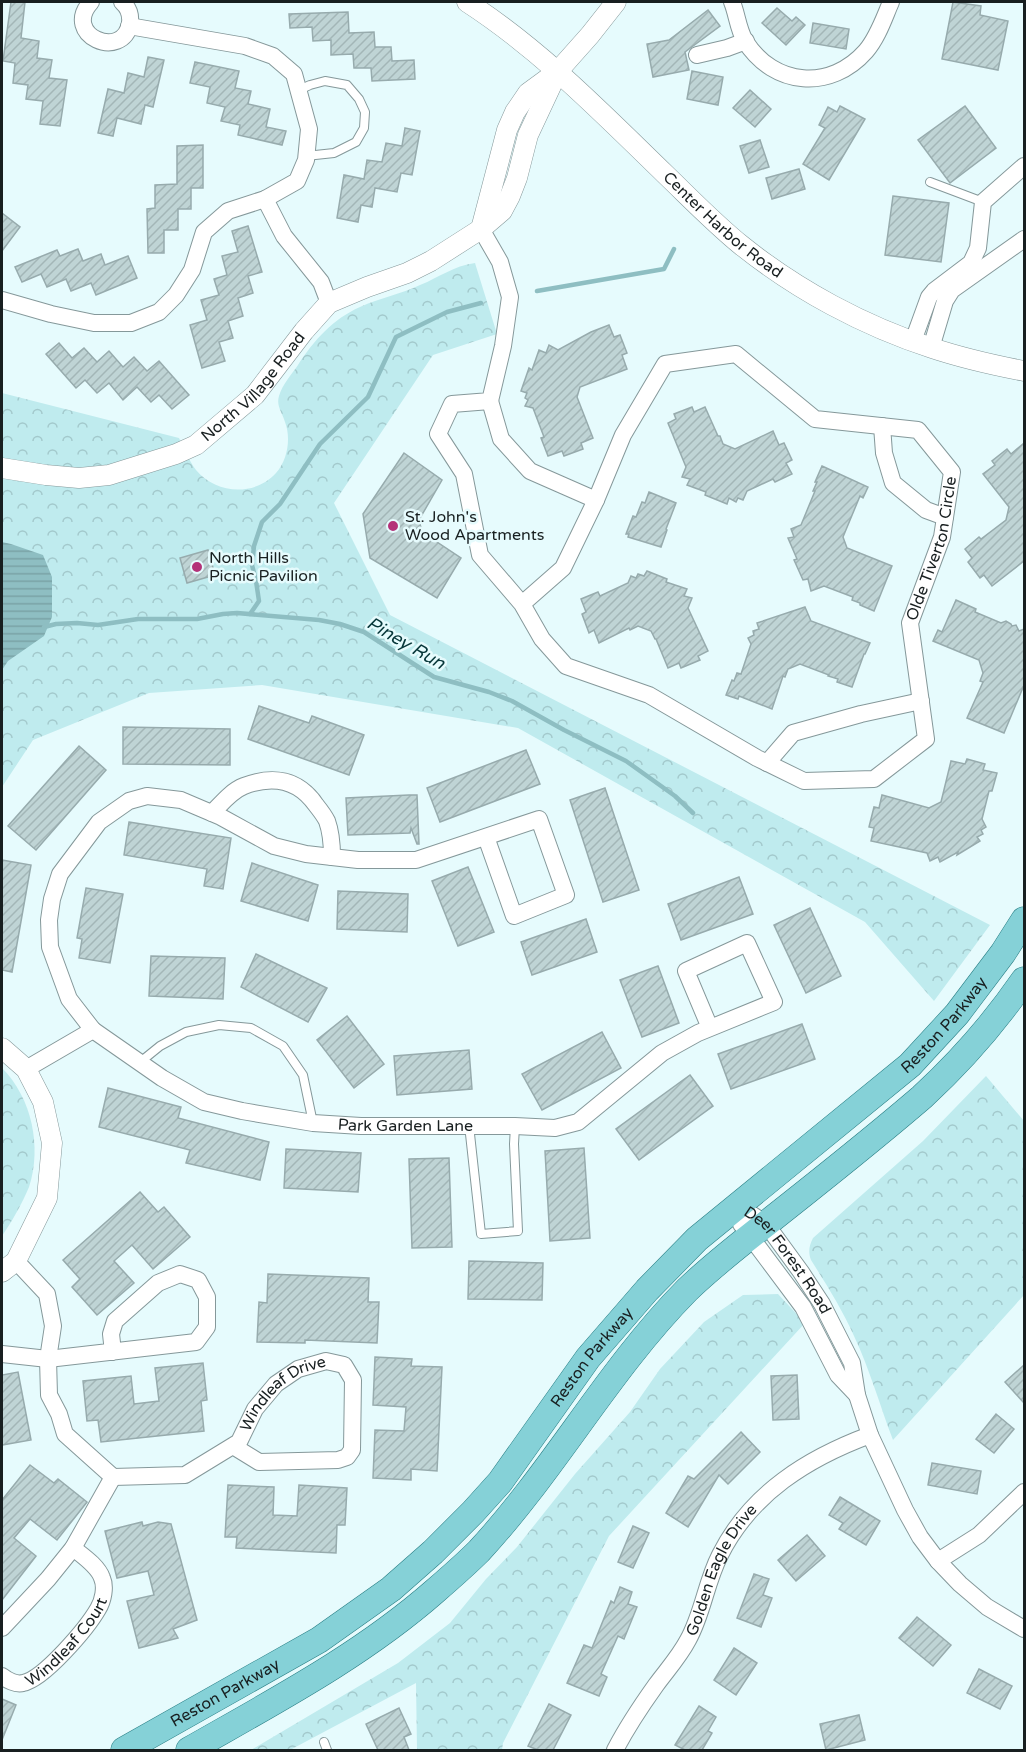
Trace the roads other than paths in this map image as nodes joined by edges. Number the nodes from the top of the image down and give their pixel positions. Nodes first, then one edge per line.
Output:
1 (91, 2) edge
2 (122, 2) edge
3 (467, 2) edge
4 (616, 2) edge
5 (732, 2) edge
6 (891, 2) edge
7 (129, 26) junction
8 (746, 41) junction
9 (697, 55) dead end
10 (558, 71) junction
11 (299, 90) junction
12 (306, 156) junction
13 (1024, 166) edge
14 (930, 182) dead end
15 (265, 199) junction
16 (983, 202) junction
17 (481, 229) junction
18 (1024, 239) edge
19 (2, 300) edge
20 (329, 303) junction
21 (922, 345) junction
22 (1024, 371) edge
23 (490, 401) junction
24 (882, 426) junction
25 (2, 468) edge
26 (596, 500) junction
27 (945, 517) junction
28 (522, 604) junction
29 (921, 701) junction
30 (767, 763) junction
31 (212, 813) junction
32 (486, 837) junction
33 (332, 857) junction
34 (1024, 920) edge
35 (1024, 980) edge
36 (710, 1028) junction
37 (93, 1030) junction
38 (2, 1048) edge
39 (139, 1063) junction
40 (26, 1069) junction
41 (313, 1123) junction
42 (469, 1125) junction
43 (514, 1126) junction
44 (739, 1206) junction
45 (758, 1230) junction
46 (9, 1267) edge
47 (113, 1352) junction
48 (2, 1354) edge
49 (48, 1359) junction
50 (870, 1435) junction
51 (232, 1446) junction
52 (113, 1477) junction
53 (1024, 1492) edge
54 (74, 1548) junction
55 (938, 1561) junction
56 (2, 1628) edge
57 (1024, 1629) edge
58 (2, 1676) edge
59 (123, 1750) edge
60 (189, 1750) edge
61 (615, 1750) edge

1 - 7 street
2 - 7 street
3 - 10 street, Center Harbor Road
4 - 10 street, North Village Road
5 - 8 street
6 - 8 street
7 - 11 street
8 - 9 street
10 - 17 street, North Village Road
10 - 21 street, Center Harbor Road
11 - 12 street
11 - 12 lane
12 - 15 street
13 - 16 street
14 - 16 lane
15 - 19 street
15 - 20 street
16 - 21 street
17 - 20 street, North Village Road
17 - 23 street
18 - 21 street
20 - 25 street, North Village Road
21 - 22 street, Center Harbor Road
23 - 26 street
23 - 28 street, Olde Tiverton Circle
24 - 26 street, Olde Tiverton Circle
24 - 27 street
24 - 27 street, Olde Tiverton Circle
26 - 28 street, Olde Tiverton Circle
27 - 29 street, Olde Tiverton Circle
28 - 30 street, Olde Tiverton Circle
29 - 30 street
29 - 30 street, Olde Tiverton Circle
31 - 33 street, Park Garden Lane
31 - 33 street
31 - 37 street, Park Garden Lane
32 - 32 street, Park Garden Lane
32 - 33 street, Park Garden Lane
34 - 44 main road, Reston Parkway
35 - 45 main road, Reston Parkway
36 - 36 street, Park Garden Lane
36 - 43 street, Park Garden Lane
37 - 39 street, Park Garden Lane
37 - 40 street
38 - 40 street
39 - 41 street, Park Garden Lane
39 - 41 lane
40 - 46 street
41 - 42 street, Park Garden Lane
42 - 43 street, Park Garden Lane
42 - 43 lane
44 - 45 street, Deer Forest Road
44 - 59 main road, Reston Parkway
45 - 50 street, Deer Forest Road
45 - 60 main road, Reston Parkway
46 - 49 street
47 - 47 street
47 - 49 street
48 - 49 street
49 - 52 street
50 - 55 street, Deer Forest Road
50 - 61 street, Golden Eagle Drive
51 - 51 street, Windleaf Drive
51 - 52 street, Windleaf Drive
52 - 54 street
53 - 55 street
54 - 56 street
54 - 58 street, Windleaf Court
55 - 57 street, Deer Forest Road

